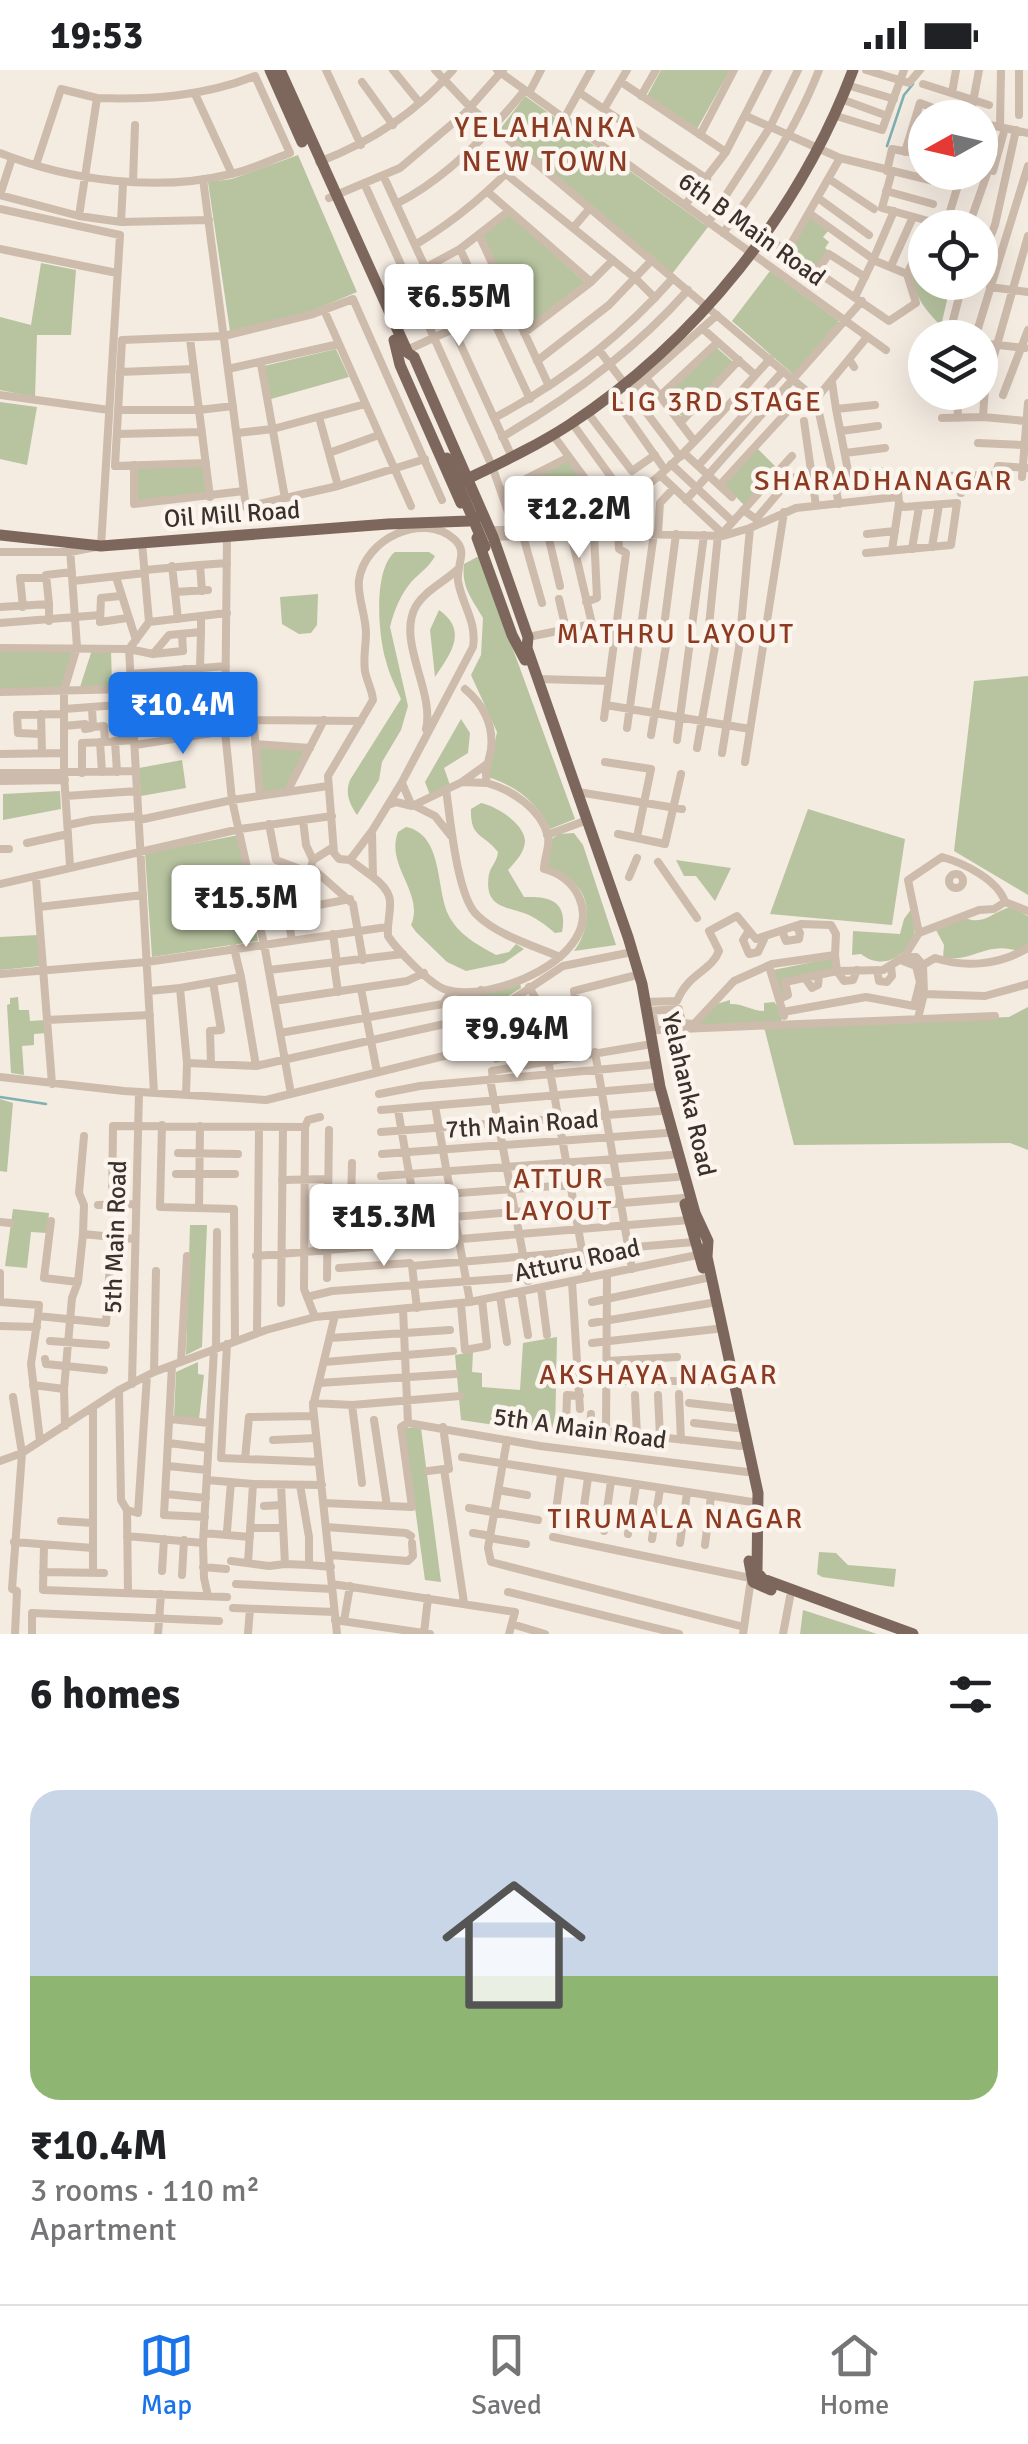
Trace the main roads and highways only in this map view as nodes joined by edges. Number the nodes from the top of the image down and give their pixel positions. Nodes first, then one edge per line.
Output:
1 (270, 70) edge
2 (280, 70) edge
3 (853, 70) edge
4 (332, 197) junction
5 (405, 351) junction
6 (468, 479) junction
7 (453, 486) junction
8 (484, 514) junction
9 (469, 520) junction
10 (0, 535) edge
11 (488, 541) junction
12 (526, 646) junction
13 (629, 953) junction
14 (703, 1254) junction
15 (753, 1577) junction
16 (892, 1634) edge
17 (913, 1634) edge

1 - 4 main road
2 - 4 main road
3 - 6 main road
4 - 5 main road
5 - 6 main road
5 - 7 main road
5 - 11 main road, bridge
6 - 7 main road
6 - 8 main road
7 - 9 main road
8 - 9 main road, Oil Mill Road
8 - 11 main road
9 - 10 main road, Oil Mill Road
9 - 11 main road
11 - 12 main road
12 - 13 main road, Yelahanka Road
12 - 13 main road, Yelahanka Road
13 - 14 main road, Yelahanka Road
13 - 14 main road, Yelahanka Road
14 - 15 main road, Yelahanka Road
14 - 15 main road, Yelahanka Road
15 - 16 main road
15 - 17 main road

